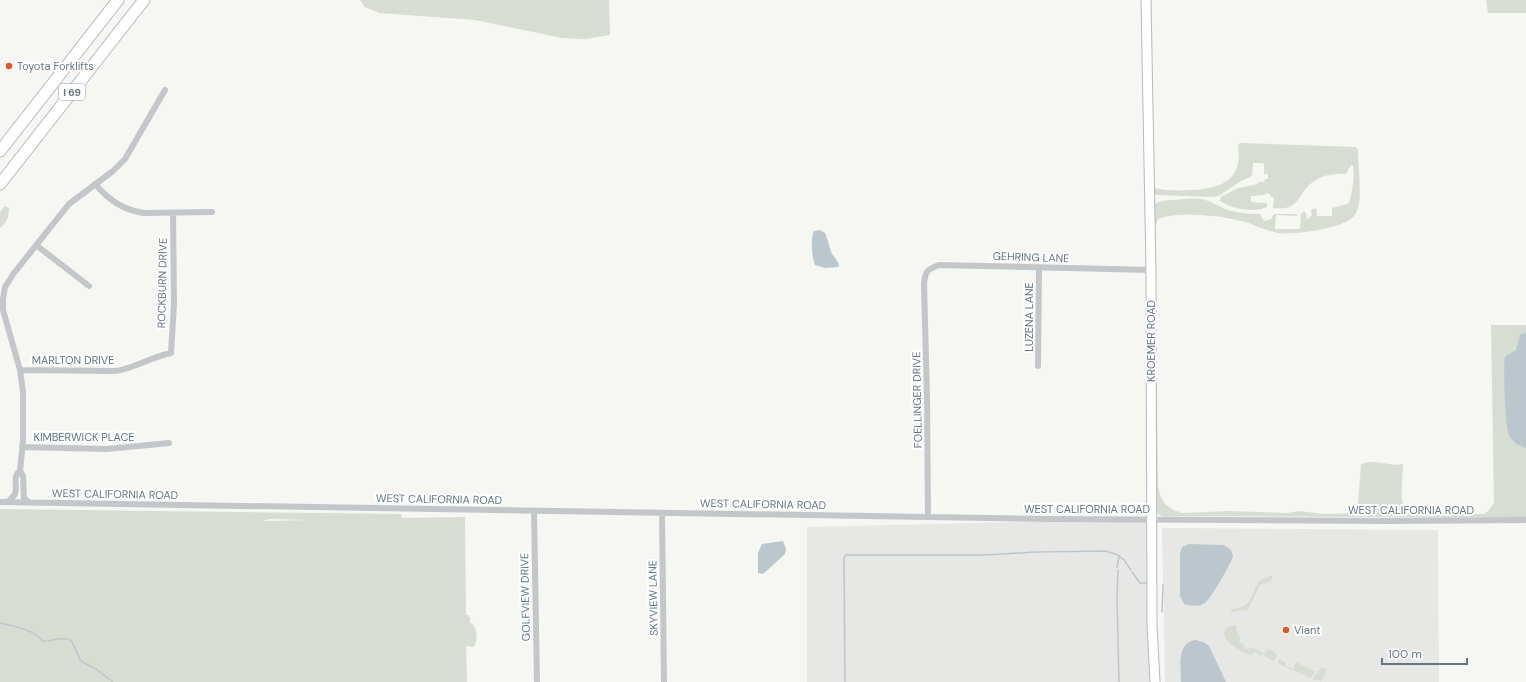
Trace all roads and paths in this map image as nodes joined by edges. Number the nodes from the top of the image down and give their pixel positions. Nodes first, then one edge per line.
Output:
1 (118, 0) edge
2 (144, 0) edge
3 (1146, 0) edge
4 (165, 90) dead end
5 (0, 151) edge
6 (0, 184) edge
7 (95, 184) junction
8 (212, 212) dead end
9 (173, 213) junction
10 (36, 245) junction
11 (1039, 267) junction
12 (1150, 270) junction
13 (924, 284) joint
14 (89, 286) dead end
15 (171, 353) joint
16 (1038, 366) dead end
17 (20, 370) junction
18 (169, 443) dead end
19 (22, 447) junction
20 (20, 471) junction
21 (0, 502) edge
22 (8, 502) junction
23 (28, 502) junction
24 (534, 511) junction
25 (662, 513) junction
26 (928, 517) junction
27 (1152, 519) junction
28 (1526, 520) edge
29 (537, 682) edge
30 (664, 682) edge
31 (1155, 682) edge

1 - 5 highway, I 69
2 - 6 highway, I 69
3 - 12 street, KROEMER ROAD
4 - 7 street
7 - 9 street
7 - 10 street
8 - 9 street
9 - 15 street, ROCKBURN DRIVE
10 - 14 street
10 - 17 street
11 - 12 street, GEHRING LANE
11 - 13 street, GEHRING LANE
11 - 16 street, LUZENA LANE
12 - 27 street, KROEMER ROAD
13 - 26 street, FOELLINGER DRIVE
15 - 17 street, MARLTON DRIVE
17 - 19 street
18 - 19 street, KIMBERWICK PLACE
19 - 20 street
20 - 22 street
20 - 23 street
21 - 22 street, WEST CALIFORNIA ROAD
22 - 23 street, WEST CALIFORNIA ROAD
23 - 24 street, WEST CALIFORNIA ROAD
24 - 25 street, WEST CALIFORNIA ROAD
24 - 29 street, GOLFVIEW DRIVE
25 - 26 street, WEST CALIFORNIA ROAD
25 - 30 street, SKYVIEW LANE
26 - 27 street, WEST CALIFORNIA ROAD
27 - 28 street, WEST CALIFORNIA ROAD
27 - 31 street, KROEMER ROAD

